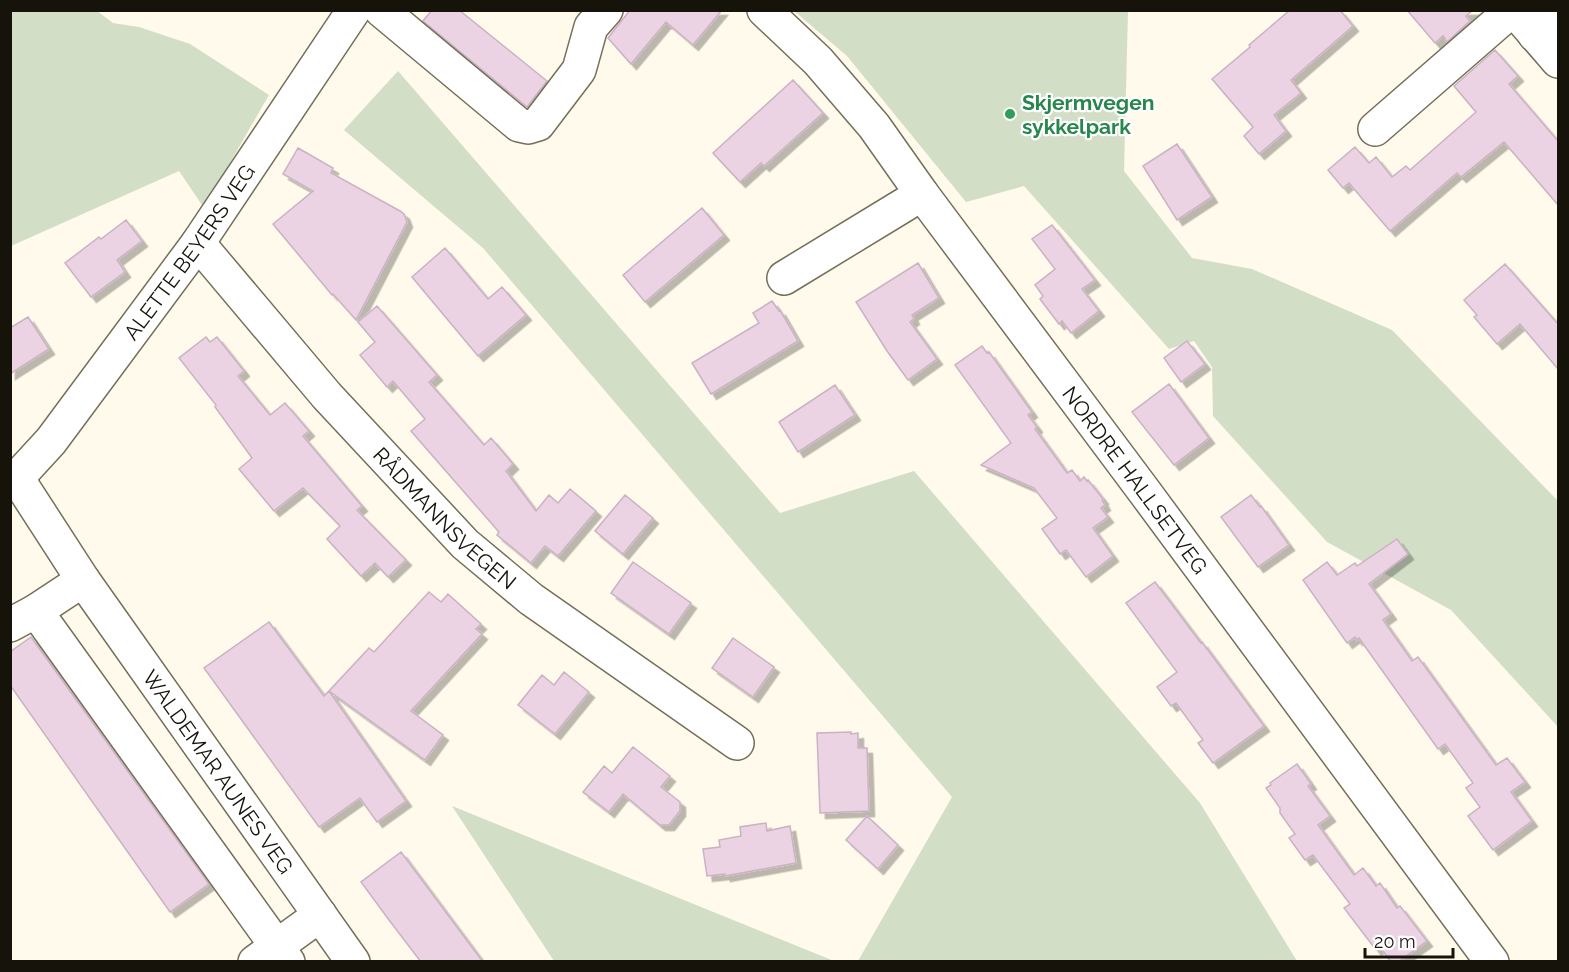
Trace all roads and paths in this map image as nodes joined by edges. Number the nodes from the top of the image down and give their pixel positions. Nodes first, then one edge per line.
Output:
1 (354, 10) edge
2 (381, 10) edge
3 (606, 10) edge
4 (764, 10) edge
5 (1513, 10) edge
6 (1558, 11) edge
7 (1535, 34) junction
8 (1558, 62) edge
9 (1375, 129) dead end
10 (922, 194) junction
11 (198, 243) junction
12 (784, 278) dead end
13 (14, 480) edge
14 (83, 580) junction
15 (23, 618) edge
16 (737, 743) dead end
17 (320, 915) junction
18 (273, 956) edge
19 (354, 962) edge
20 (1492, 962) edge

1 - 11 street, ALETTE BEYERS VEG
2 - 3 street
4 - 10 street, NORDRE HALLSETVEG
5 - 7 street
5 - 9 street
6 - 7 street
7 - 8 street
10 - 12 street
10 - 20 street, NORDRE HALLSETVEG
11 - 13 street, ALETTE BEYERS VEG
11 - 16 street, RÅDMANNSVEGEN
13 - 14 street, WALDEMAR AUNES VEG
14 - 15 street
14 - 17 street, WALDEMAR AUNES VEG
15 - 18 street
17 - 18 street
17 - 19 street, WALDEMAR AUNES VEG

